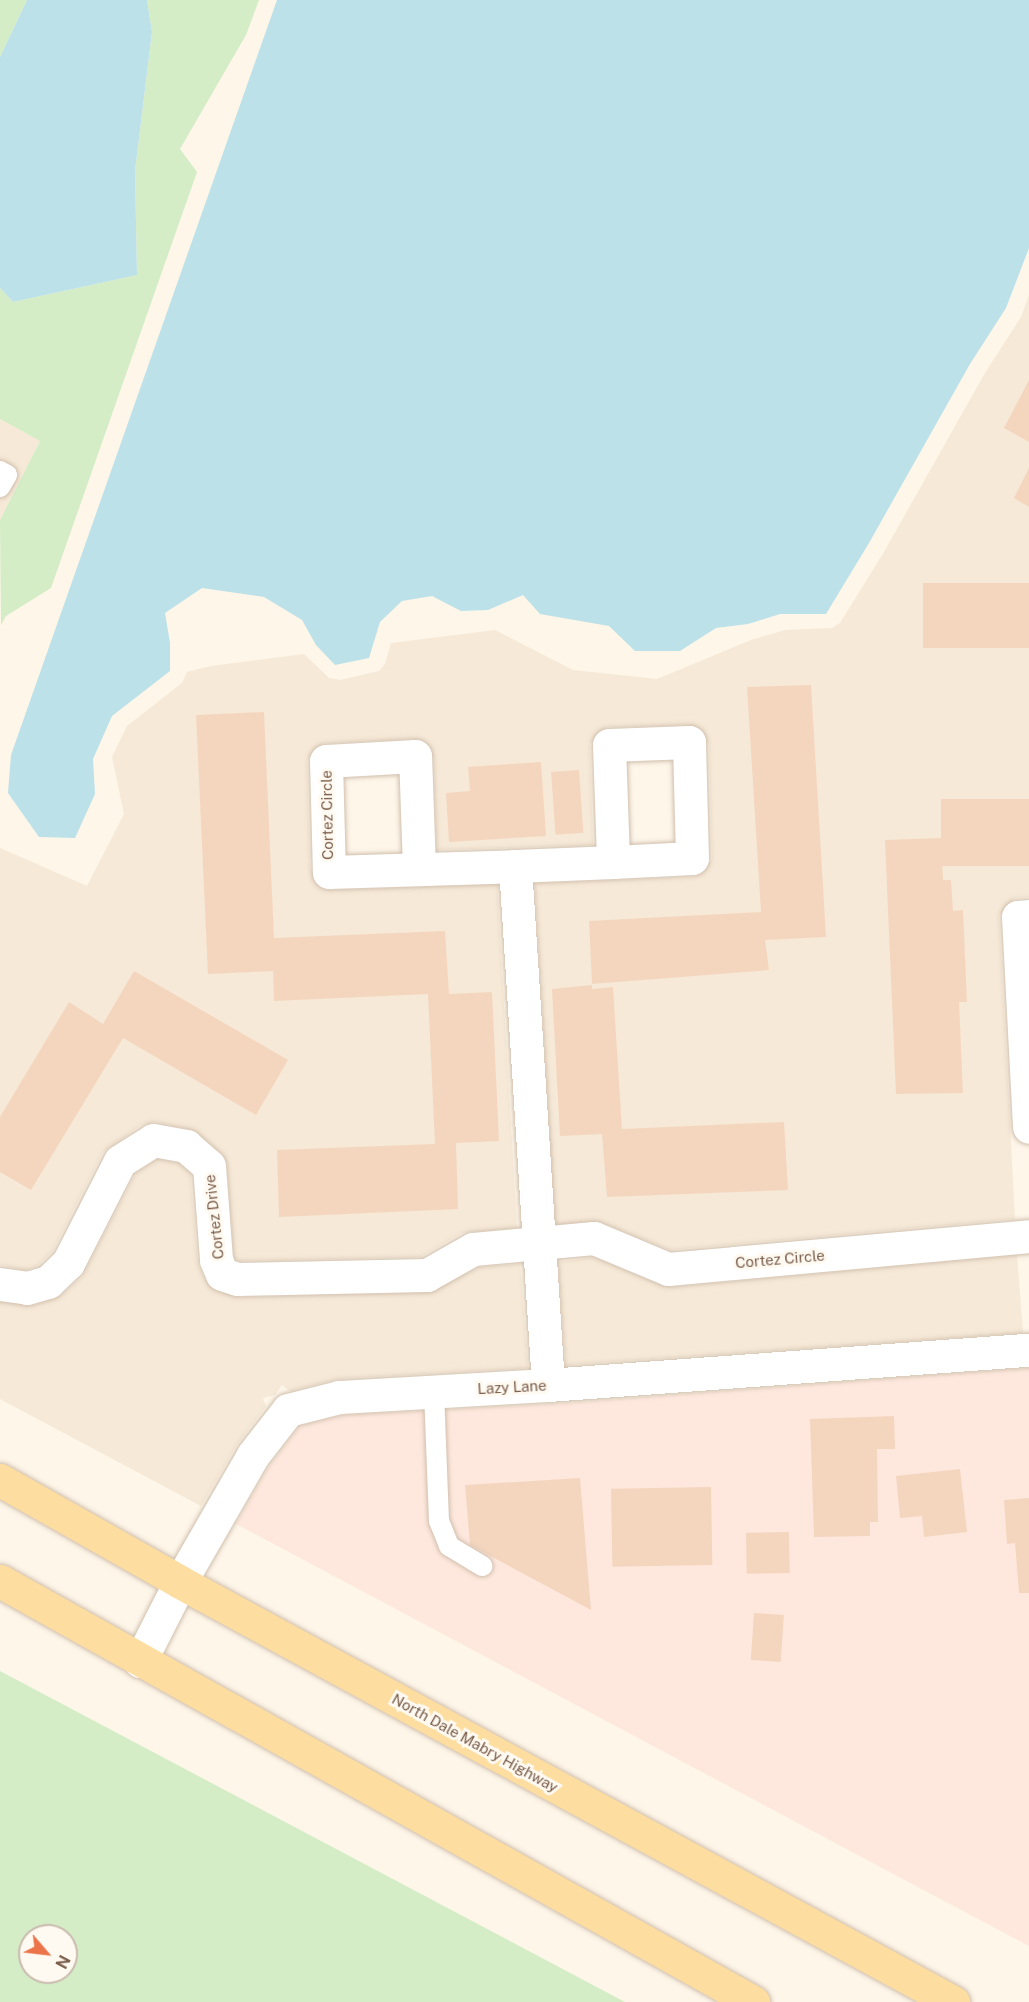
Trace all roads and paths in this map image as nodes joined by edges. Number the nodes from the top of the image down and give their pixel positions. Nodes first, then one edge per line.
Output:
1 (0, 471) edge
2 (0, 488) edge
3 (613, 862) dead end
4 (515, 866) junction
5 (418, 869) dead end
6 (1029, 916) edge
7 (1029, 1127) edge
8 (1029, 1236) edge
9 (537, 1245) junction
10 (0, 1284) edge
11 (1029, 1350) edge
12 (548, 1385) junction
13 (434, 1391) junction
14 (0, 1480) edge
15 (482, 1566) dead end
16 (0, 1581) edge
17 (180, 1582) junction
18 (140, 1661) junction
19 (753, 2002) edge
20 (953, 2002) edge

1 - 2 lane
3 - 4 street
4 - 5 street
4 - 9 street
6 - 7 street
8 - 9 street, Cortez Circle
9 - 10 street, Cortez Drive
9 - 12 street
11 - 12 street, Lazy Lane
12 - 13 street, Lazy Lane
13 - 15 lane
13 - 17 street, Lazy Lane
14 - 17 main road, North Dale Mabry Highway
16 - 18 main road
17 - 18 street, Lazy Lane
17 - 20 main road, North Dale Mabry Highway
18 - 19 main road

